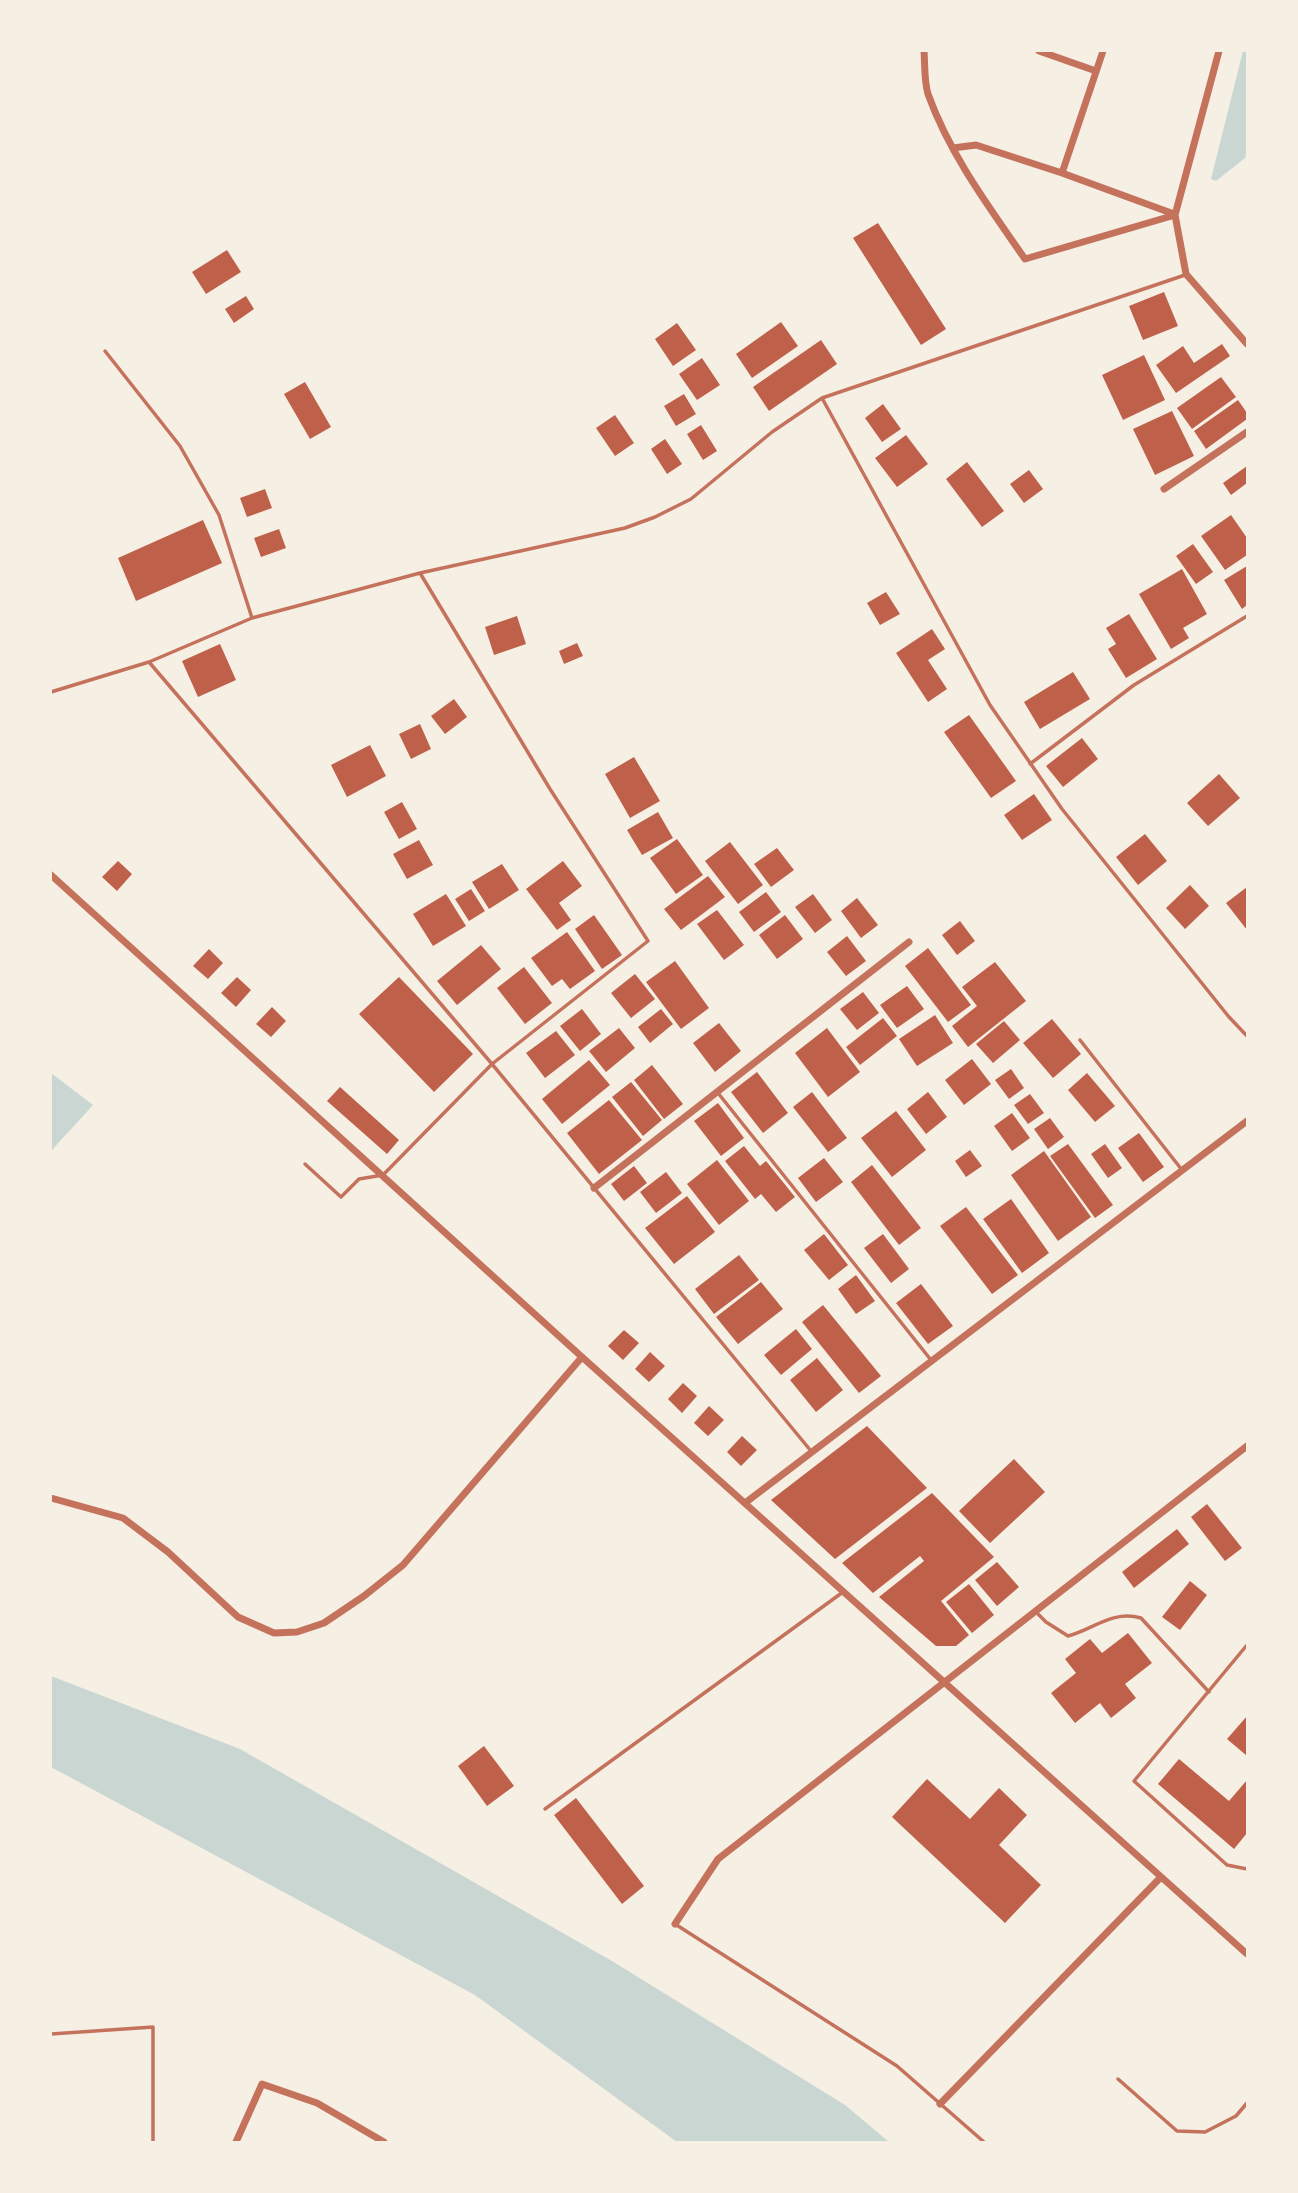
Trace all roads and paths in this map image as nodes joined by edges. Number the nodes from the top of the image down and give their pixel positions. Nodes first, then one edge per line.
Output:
1 (924, 51) edge
2 (1039, 51) edge
3 (1103, 51) edge
4 (1219, 51) edge
5 (1096, 71) junction
6 (953, 148) junction
7 (1062, 173) junction
8 (1175, 215) junction
9 (1186, 274) junction
10 (1247, 344) edge
11 (105, 351) dead end
12 (822, 398) junction
13 (1247, 432) edge
14 (1164, 489) dead end
15 (420, 573) junction
16 (1247, 616) edge
17 (251, 618) junction
18 (149, 662) junction
19 (51, 692) edge
20 (1030, 764) junction
21 (51, 875) edge
22 (909, 942) dead end
23 (1247, 1036) edge
24 (1080, 1040) dead end
25 (492, 1064) junction
26 (717, 1091) junction
27 (1247, 1121) edge
28 (305, 1164) dead end
29 (1182, 1170) junction
30 (383, 1175) junction
31 (594, 1188) junction
32 (582, 1357) junction
33 (932, 1360) junction
34 (1247, 1446) edge
35 (812, 1452) junction
36 (51, 1498) edge
37 (745, 1503) junction
38 (843, 1592) junction
39 (1036, 1612) junction
40 (1247, 1646) edge
41 (944, 1684) junction
42 (1209, 1692) junction
43 (545, 1810) dead end
44 (1247, 1868) edge
45 (1161, 1877) junction
46 (676, 1924) joint
47 (1247, 1954) edge
48 (51, 2034) edge
49 (1118, 2079) dead end
50 (1247, 2103) edge
51 (940, 2104) junction
52 (153, 2142) edge
53 (236, 2142) edge
54 (384, 2142) edge
55 (984, 2142) edge

1 - 6 street
2 - 5 street
3 - 5 street
4 - 8 street
5 - 7 street
6 - 7 street
6 - 8 street
7 - 8 street
8 - 9 street
9 - 10 street
9 - 12 lane
11 - 17 lane
12 - 15 lane
12 - 20 lane
13 - 14 street
15 - 17 lane
15 - 25 lane
16 - 20 lane
17 - 18 lane
18 - 19 lane
18 - 25 lane
20 - 23 lane
21 - 30 street
22 - 26 street
24 - 29 lane
25 - 30 lane
25 - 31 lane
26 - 31 street
26 - 33 lane
27 - 29 street
28 - 30 lane
29 - 33 street
30 - 32 street
31 - 35 lane
32 - 36 street
32 - 37 street
33 - 35 street
34 - 39 street
35 - 37 street
37 - 38 street
38 - 41 street
38 - 43 lane
39 - 41 street
39 - 42 lane
40 - 42 lane
41 - 45 street
41 - 46 street
42 - 44 lane
45 - 47 street
45 - 51 street
46 - 51 lane
48 - 52 lane
49 - 50 lane
51 - 55 lane
53 - 54 street

